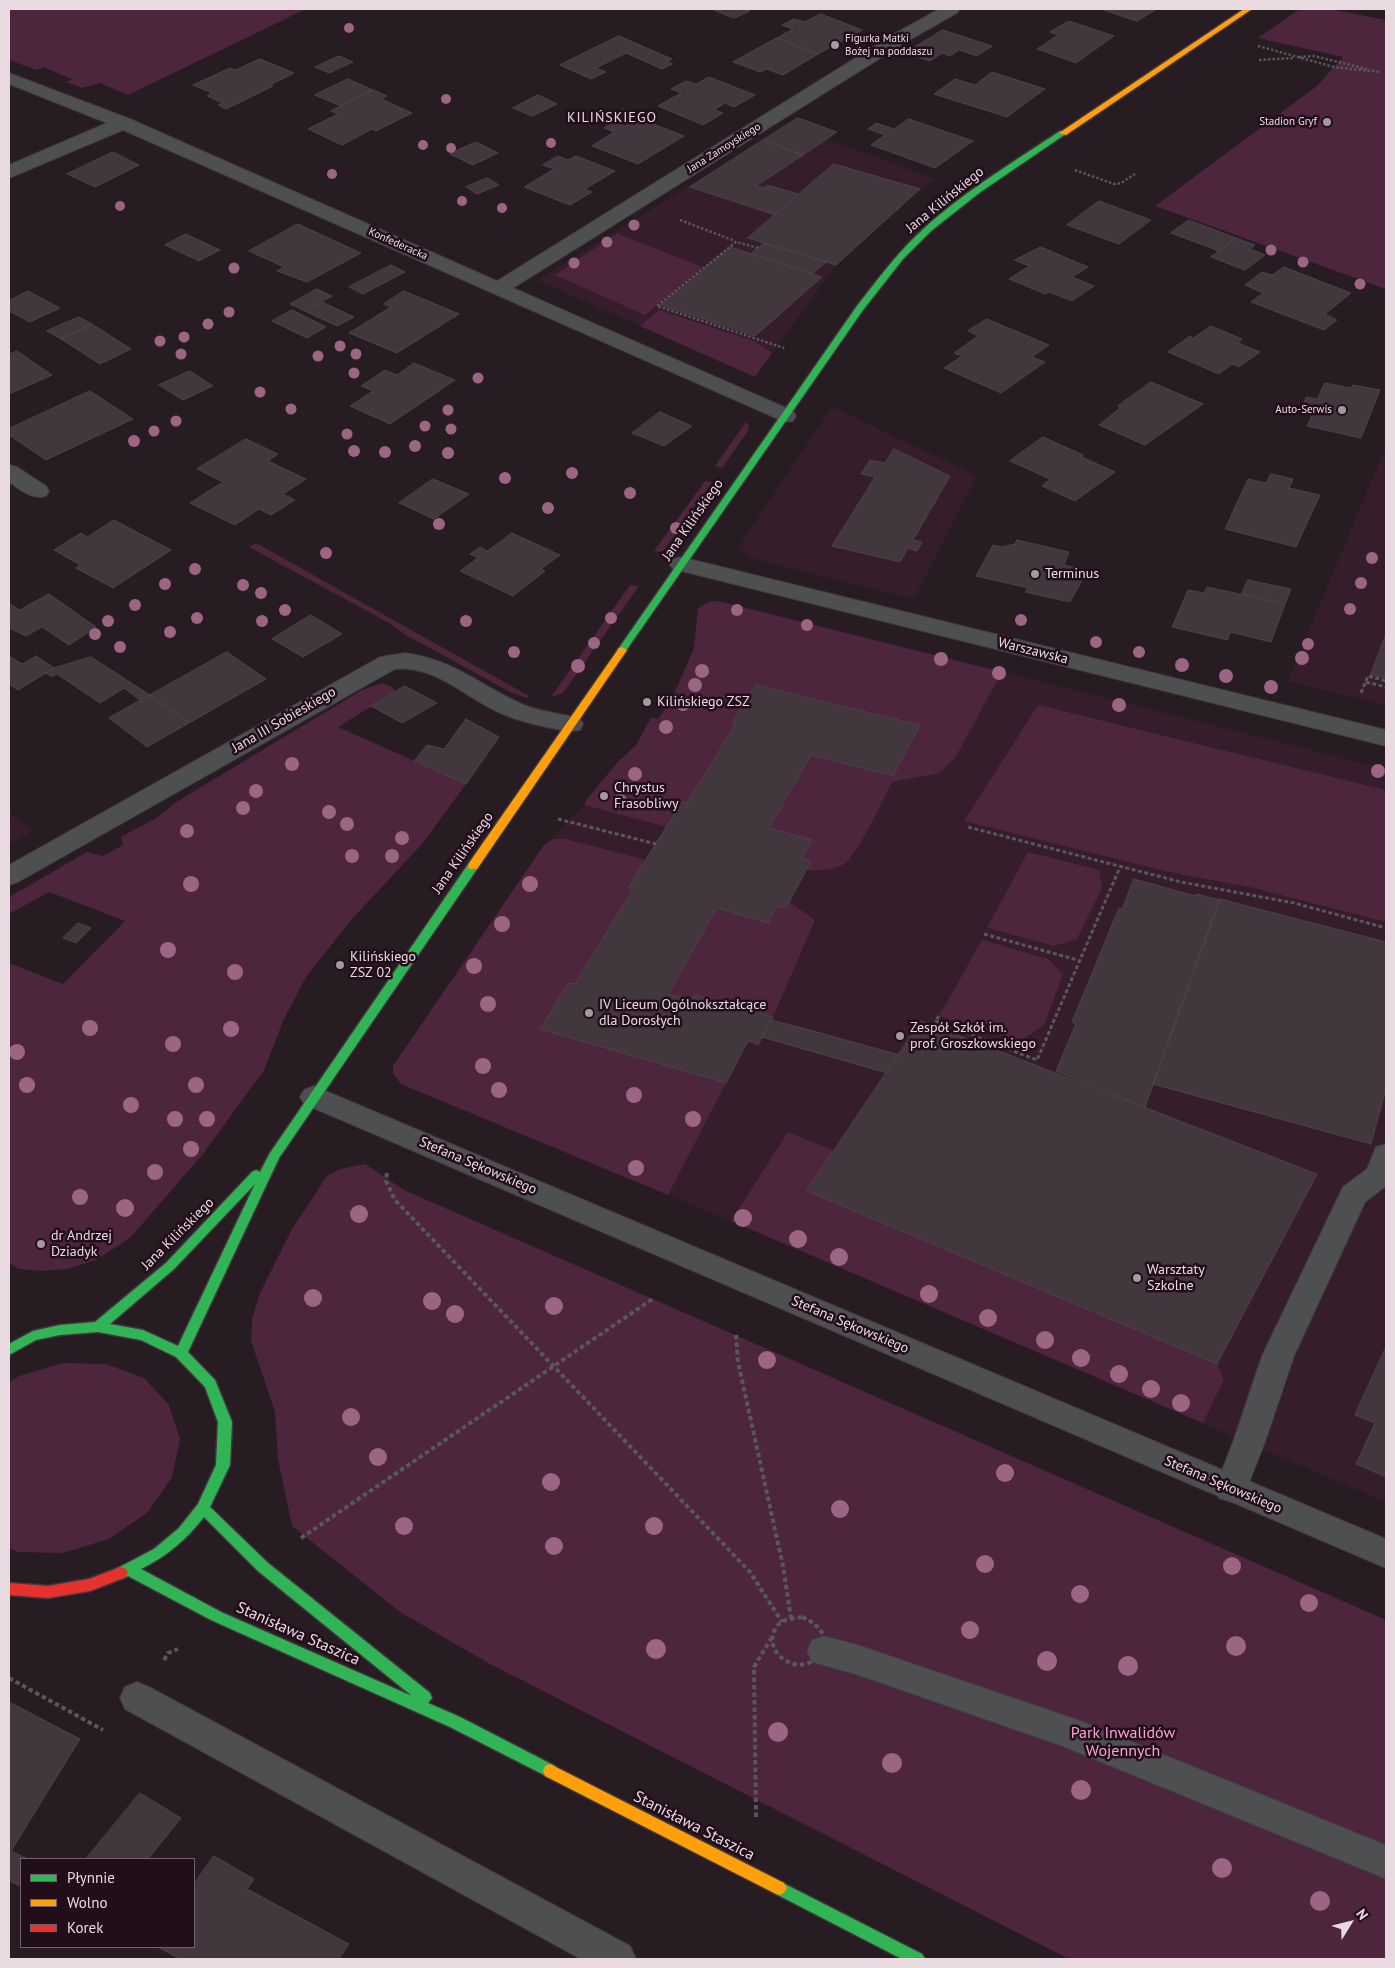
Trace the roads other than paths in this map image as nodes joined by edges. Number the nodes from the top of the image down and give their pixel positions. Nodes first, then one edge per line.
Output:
1 (951, 9) edge
2 (1248, 9) edge
3 (9, 78) edge
4 (122, 123) junction
5 (9, 172) edge
6 (498, 289) junction
7 (784, 416) junction
8 (9, 472) edge
9 (38, 491) dead end
10 (681, 564) junction
11 (571, 724) junction
12 (1386, 738) edge
13 (9, 876) edge
14 (314, 1096) junction
15 (1386, 1155) edge
16 (274, 1156) junction
17 (98, 1327) junction
18 (17, 1331) dead end
19 (33, 1336) junction
20 (9, 1350) edge
21 (181, 1353) junction
22 (1231, 1488) junction
23 (203, 1508) junction
24 (1386, 1554) edge
25 (130, 1570) junction
26 (9, 1589) edge
27 (824, 1651) dead end
28 (137, 1698) road end
29 (455, 1722) junction
30 (1386, 1862) edge
31 (617, 1959) edge
32 (917, 1959) edge

1 - 6 street, Jana Zamoyskiego
2 - 7 street, Jana Kilińskiego
3 - 4 street, Konfederacka
4 - 5 street
4 - 6 street, Konfederacka
6 - 7 street, Konfederacka
7 - 10 street, Jana Kilińskiego
8 - 9 street
10 - 11 street, Jana Kilińskiego
10 - 12 street, Warszawska
11 - 13 street, Jana III Sobieskiego
11 - 14 street, Jana Kilińskiego
14 - 16 street, Jana Kilińskiego
14 - 22 street, Stefana Sękowskiego
15 - 22 street
16 - 17 street, Jana Kilińskiego
16 - 21 street, Jana Kilińskiego
17 - 19 street
17 - 21 street
18 - 19 street
19 - 20 street
21 - 23 street
22 - 24 street, Stefana Sękowskiego
23 - 25 street
23 - 29 street, Stanisława Staszica
25 - 26 street
25 - 29 street, Stanisława Staszica
27 - 30 street
28 - 31 street
29 - 32 street, Stanisława Staszica

